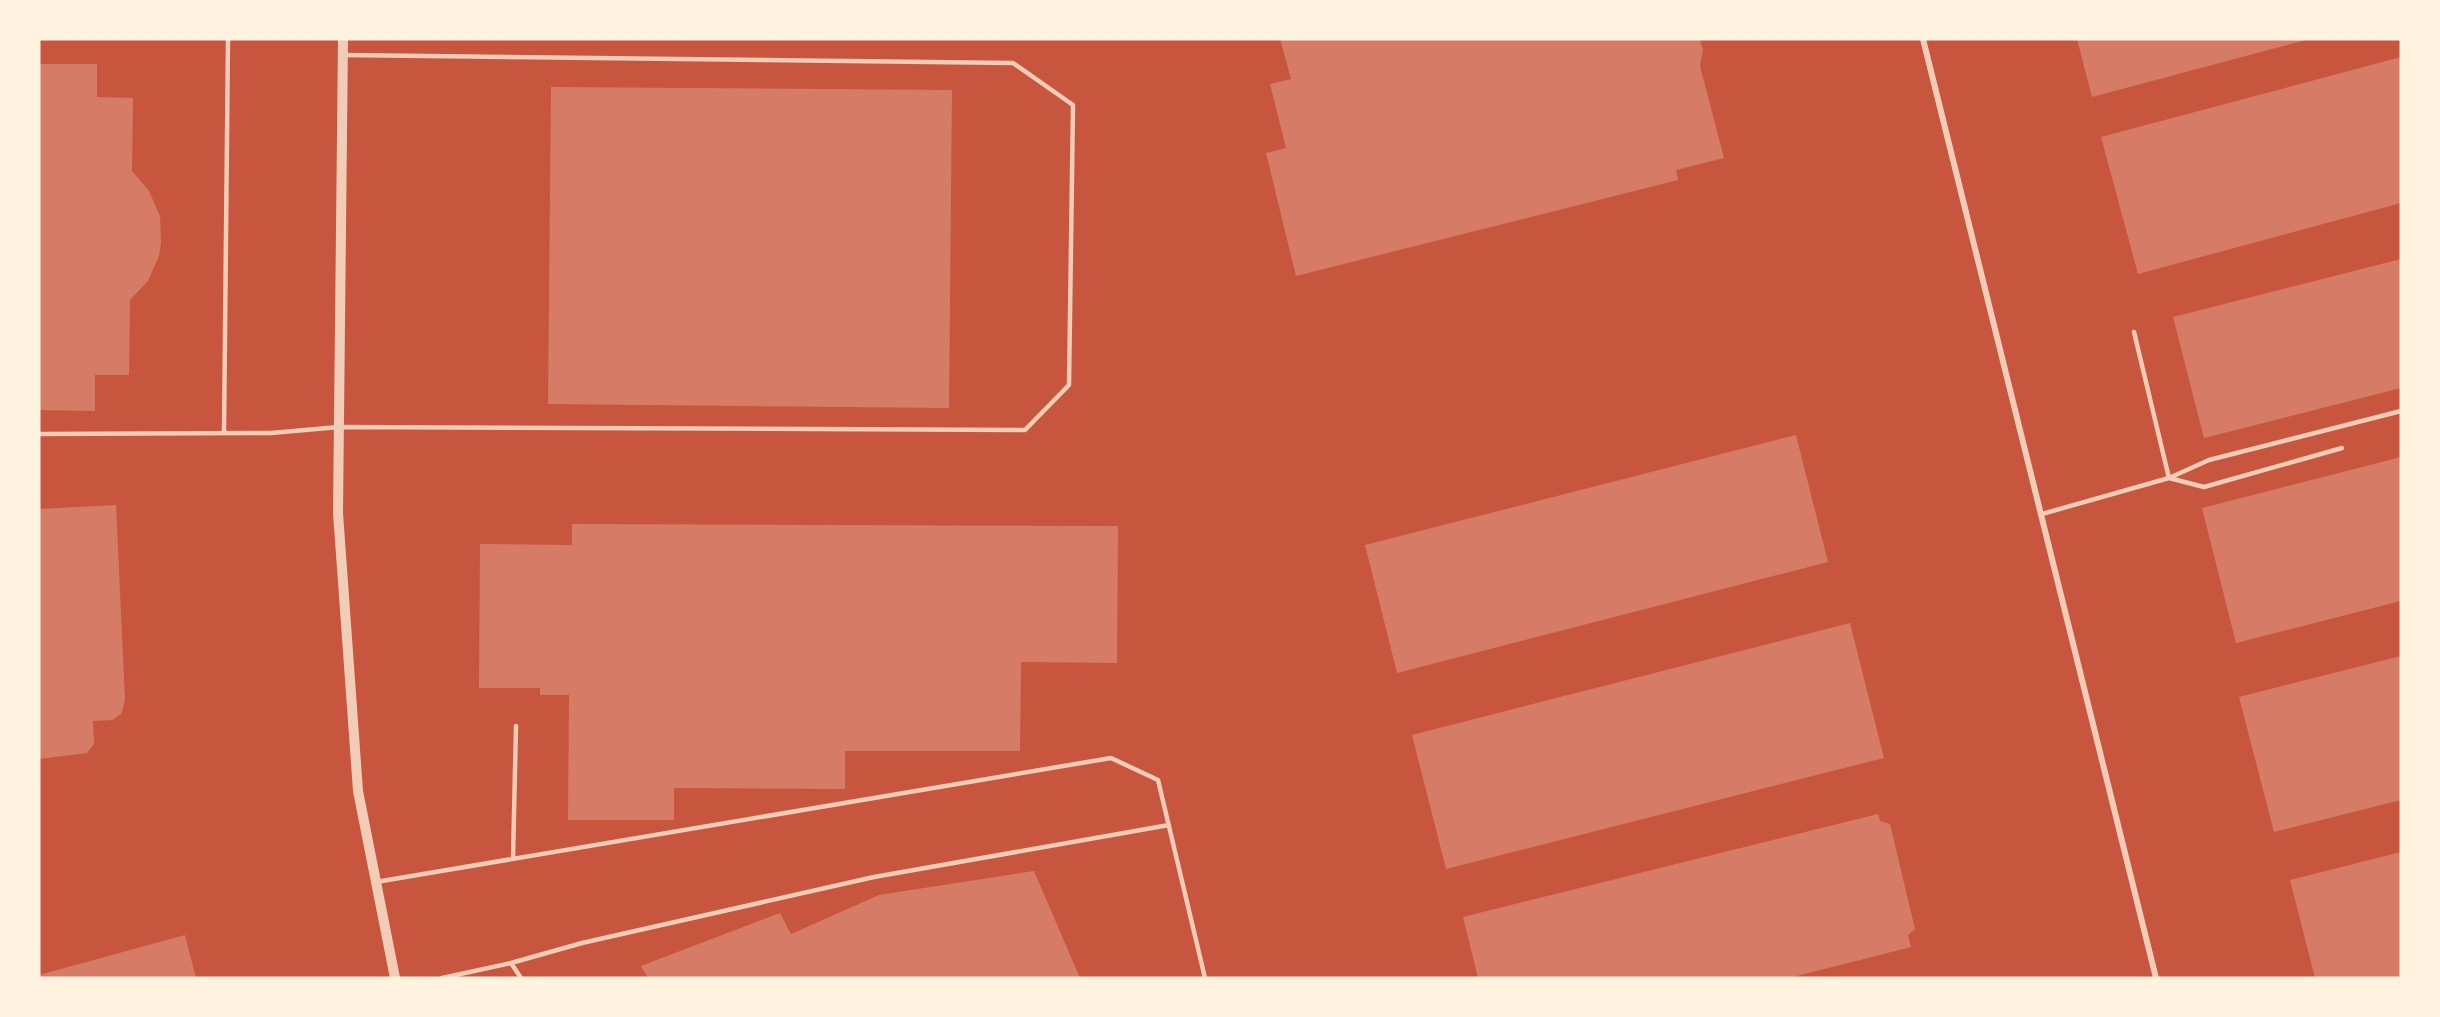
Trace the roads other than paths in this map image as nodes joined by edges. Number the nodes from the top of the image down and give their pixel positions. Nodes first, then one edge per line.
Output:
1 (228, 39) edge
2 (343, 39) edge
3 (1923, 39) edge
4 (343, 55) junction
5 (2134, 332) dead end
6 (2401, 411) edge
7 (339, 427) junction
8 (224, 433) junction
9 (39, 434) edge
10 (2342, 448) dead end
11 (2169, 478) junction
12 (2042, 514) junction
13 (516, 726) dead end
14 (1169, 825) junction
15 (513, 859) junction
16 (376, 882) junction
17 (511, 963) junction
18 (395, 978) edge
19 (442, 978) edge
20 (521, 978) edge
21 (1205, 978) edge
22 (2156, 978) edge

1 - 8 lane
2 - 4 street
3 - 12 street
4 - 7 street
4 - 7 lane
5 - 11 lane
6 - 11 lane
7 - 8 lane
7 - 16 street
8 - 9 lane
10 - 11 lane
11 - 12 lane
12 - 22 street
13 - 15 lane
14 - 15 lane
14 - 17 lane
14 - 21 lane
15 - 16 lane
16 - 18 street
17 - 19 lane
17 - 20 lane

